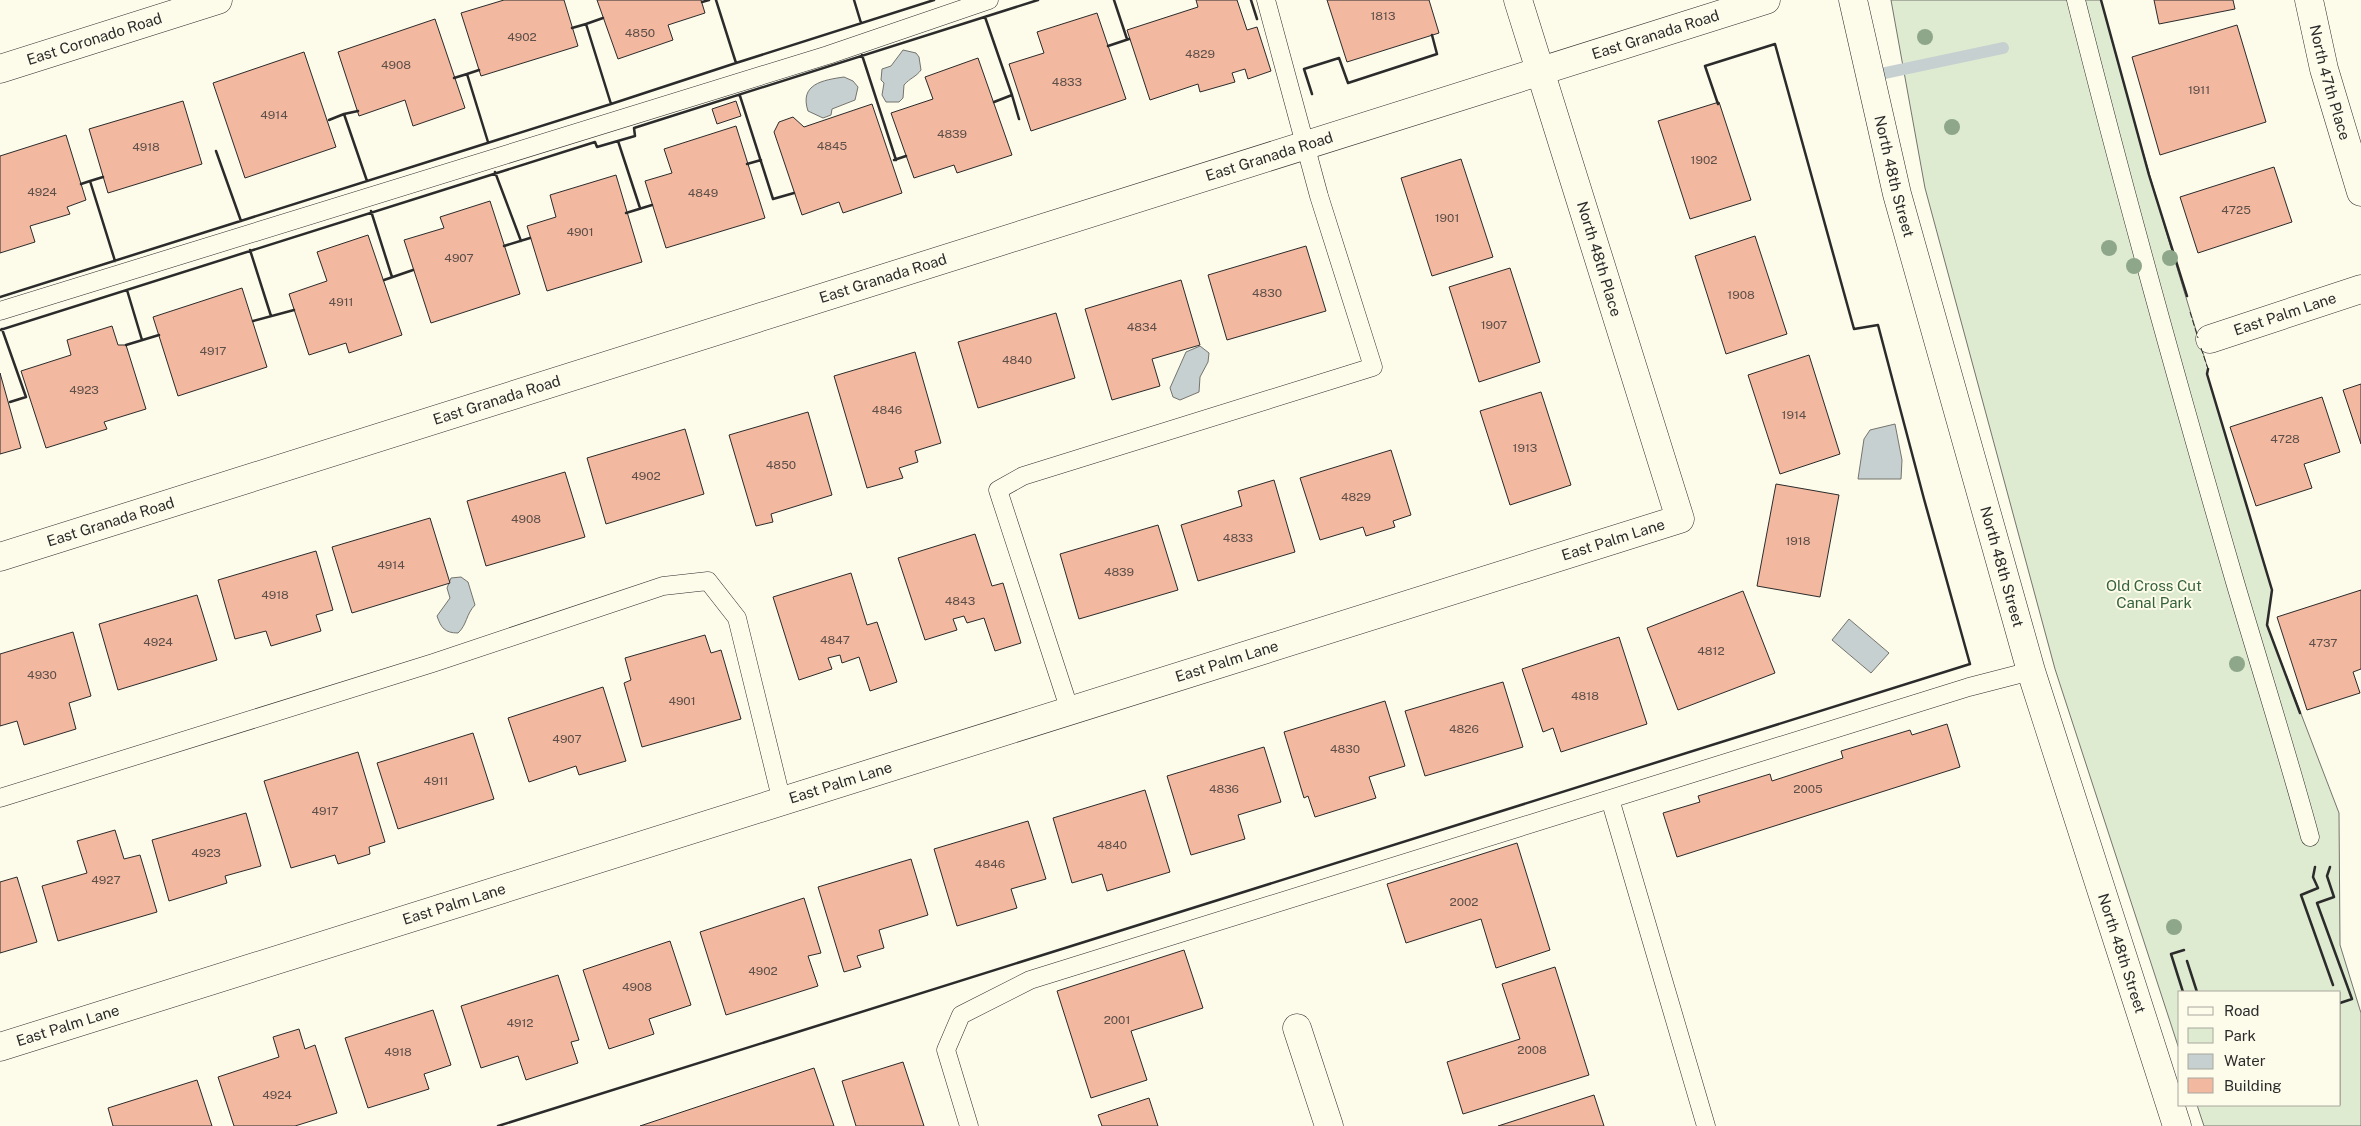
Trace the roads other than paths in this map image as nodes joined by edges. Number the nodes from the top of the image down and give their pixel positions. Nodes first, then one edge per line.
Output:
1 (218, 0) edge
2 (988, 0) edge
3 (1266, 0) edge
4 (1518, 0) edge
5 (1766, 0) edge
6 (1853, 0) edge
7 (2076, 0) edge
8 (2309, 0) edge
9 (0, 69) edge
10 (1541, 72) junction
11 (1305, 146) junction
12 (2361, 192) edge
13 (2361, 289) edge
14 (0, 311) edge
15 (2210, 339) dead end
16 (1680, 519) joint
17 (0, 557) edge
18 (2031, 671) junction
19 (1070, 711) junction
20 (0, 798) edge
21 (1610, 799) junction
22 (782, 802) junction
23 (2310, 837) dead end
24 (1298, 1028) dead end
25 (0, 1047) edge
26 (969, 1126) edge
27 (1329, 1126) edge
28 (1706, 1126) edge
29 (2178, 1126) edge

1 - 9 street, East Coronado Road
2 - 14 lane
3 - 11 lane
4 - 10 street, North 48th Place
5 - 10 street, East Granada Road
6 - 18 street, North 48th Street
7 - 23 lane
8 - 12 street, North 47th Place
10 - 11 street, East Granada Road
10 - 16 street, North 48th Place
11 - 17 street, East Granada Road
11 - 19 lane
13 - 15 street, East Palm Lane
16 - 19 street, East Palm Lane
18 - 21 lane
18 - 29 street, North 48th Street
19 - 22 street, East Palm Lane
20 - 22 lane
21 - 26 lane
21 - 28 lane
22 - 25 street, East Palm Lane
24 - 27 street

